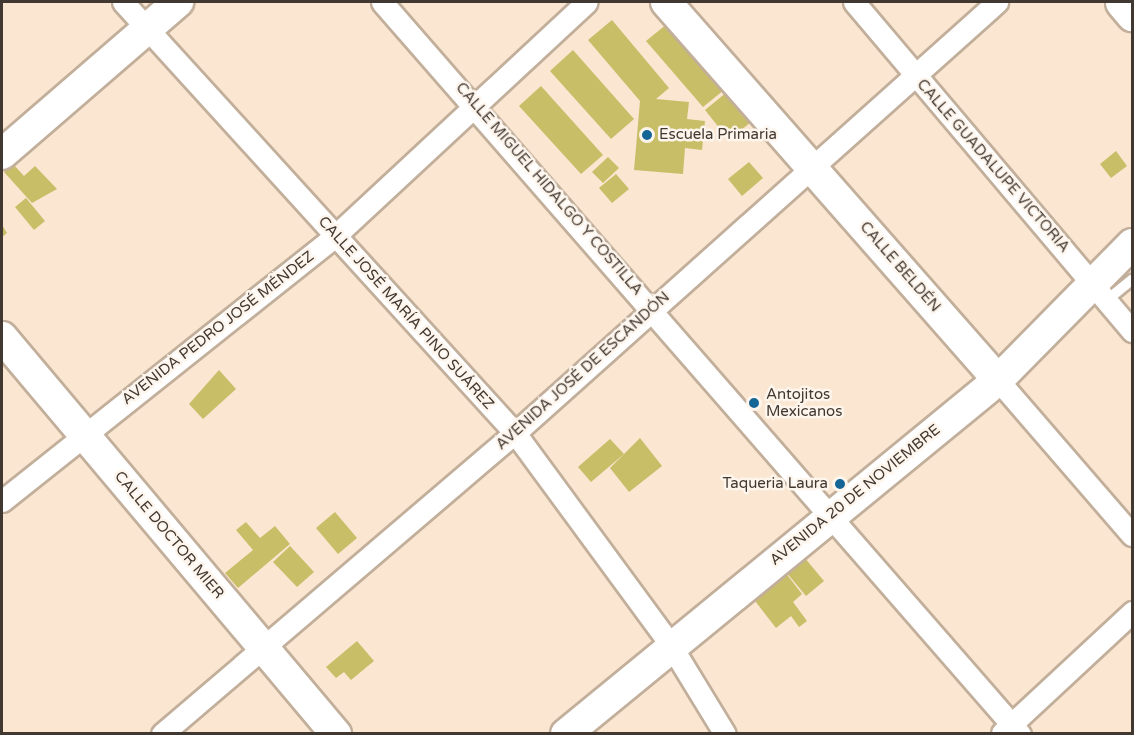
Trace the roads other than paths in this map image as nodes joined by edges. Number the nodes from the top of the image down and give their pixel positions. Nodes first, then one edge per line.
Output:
1 (123, 2) edge
2 (178, 2) edge
3 (382, 2) edge
4 (587, 2) edge
5 (666, 2) edge
6 (854, 2) edge
7 (998, 2) edge
8 (1122, 2) edge
9 (1132, 14) edge
10 (148, 29) junction
11 (914, 75) junction
12 (476, 105) junction
13 (2, 154) edge
14 (813, 167) junction
15 (336, 236) junction
16 (1130, 259) edge
17 (1101, 293) junction
18 (654, 308) junction
19 (1132, 331) edge
20 (2, 337) edge
21 (998, 380) junction
22 (85, 433) junction
23 (515, 433) junction
24 (2, 501) edge
25 (829, 516) junction
26 (1132, 535) edge
27 (1132, 612) edge
28 (670, 644) junction
29 (263, 647) junction
30 (1011, 731) edge
31 (162, 734) edge
32 (336, 734) edge
33 (566, 734) edge
34 (725, 734) edge

1 - 10 street, CALLE JOSÉ MARÍA PINO SUÁREZ
2 - 10 street
3 - 12 street, CALLE MIGUEL HIDALGO Y COSTILLA
4 - 12 street, AVENIDA PEDRO JOSÉ MÉNDEZ
5 - 14 street, CALLE BELDÉN
6 - 11 street, CALLE GUADALUPE VICTORIA
7 - 11 street, AVENIDA JOSÉ DE ESCANDÓN
8 - 9 highway
10 - 13 street
10 - 15 street, CALLE JOSÉ MARÍA PINO SUÁREZ
11 - 14 street, AVENIDA JOSÉ DE ESCANDÓN
11 - 17 street, CALLE GUADALUPE VICTORIA
12 - 15 street, AVENIDA PEDRO JOSÉ MÉNDEZ
12 - 18 street, CALLE MIGUEL HIDALGO Y COSTILLA
14 - 18 street, AVENIDA JOSÉ DE ESCANDÓN
14 - 21 street, CALLE BELDÉN
15 - 22 street, AVENIDA PEDRO JOSÉ MÉNDEZ
15 - 23 street, CALLE JOSÉ MARÍA PINO SUÁREZ
16 - 17 street, AVENIDA 20 DE NOVIEMBRE
17 - 19 street, CALLE GUADALUPE VICTORIA
17 - 21 street, AVENIDA 20 DE NOVIEMBRE
18 - 23 street, AVENIDA JOSÉ DE ESCANDÓN
18 - 25 street, CALLE MIGUEL HIDALGO Y COSTILLA
20 - 22 street, CALLE DOCTOR MIER
21 - 25 street, AVENIDA 20 DE NOVIEMBRE
21 - 26 street, CALLE BELDÉN
22 - 24 street, AVENIDA PEDRO JOSÉ MÉNDEZ
22 - 29 street, CALLE DOCTOR MIER
23 - 28 street, CALLE JOSÉ MARÍA PINO SUÁREZ
23 - 29 street, AVENIDA JOSÉ DE ESCANDÓN
25 - 28 street, AVENIDA 20 DE NOVIEMBRE
25 - 30 street, CALLE MIGUEL HIDALGO Y COSTILLA
27 - 30 street
28 - 33 street, AVENIDA 20 DE NOVIEMBRE
28 - 34 street, CALLE JOSÉ MARÍA PINO SUÁREZ
29 - 31 street, AVENIDA JOSÉ DE ESCANDÓN
29 - 32 street, CALLE DOCTOR MIER

